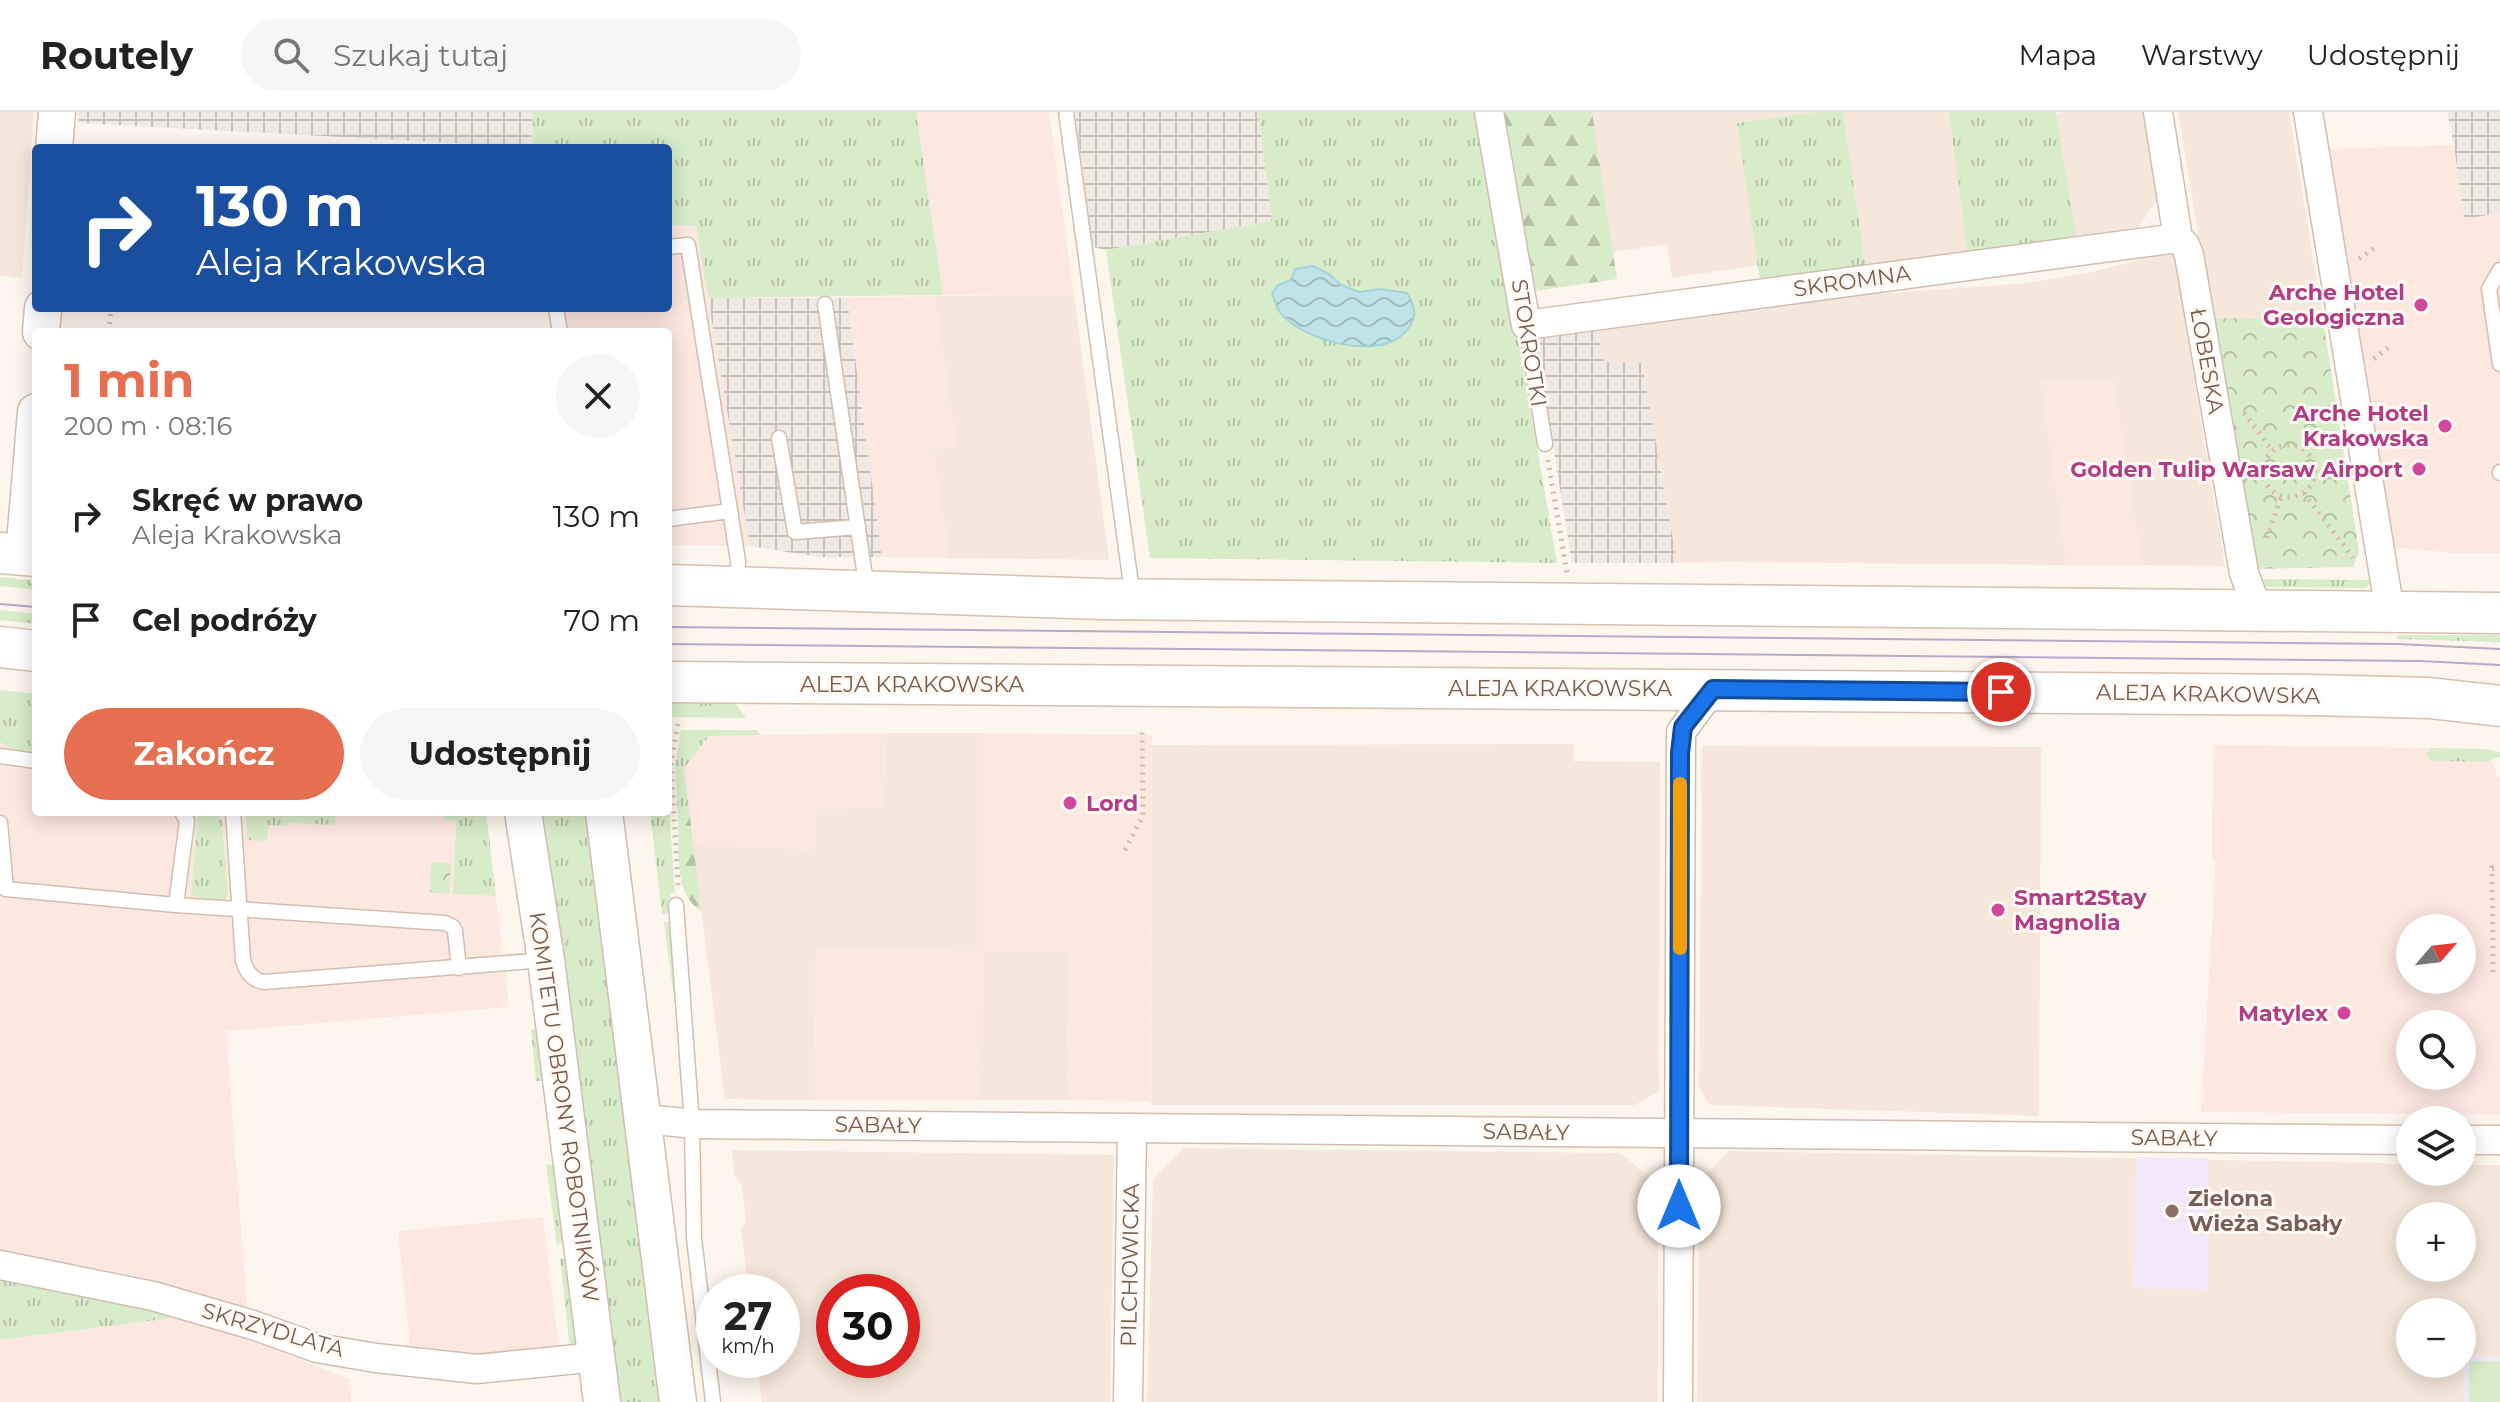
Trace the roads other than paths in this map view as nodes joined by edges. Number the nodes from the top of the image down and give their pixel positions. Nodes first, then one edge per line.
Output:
1 (57, 112) edge
2 (1066, 112) edge
3 (1489, 112) edge
4 (2158, 112) edge
5 (2308, 112) edge
6 (54, 144) edge
7 (2178, 238) junction
8 (672, 247) edge
9 (2500, 270) edge
10 (825, 304) dead end
11 (1526, 325) junction
12 (2500, 364) edge
13 (779, 438) dead end
14 (1545, 444) road end
15 (32, 469) edge
16 (730, 511) junction
17 (672, 518) edge
18 (858, 527) junction
19 (20, 555) edge
20 (672, 585) edge
21 (738, 586) junction
22 (868, 591) junction
23 (1133, 599) junction
24 (2258, 611) junction
25 (2390, 612) junction
26 (2500, 613) edge
27 (0, 647) edge
28 (32, 651) edge
29 (672, 682) edge
30 (1652, 689) junction
31 (1713, 689) junction
32 (2500, 706) edge
33 (1681, 732) junction
34 (0, 756) edge
35 (32, 760) edge
36 (184, 816) edge
37 (232, 816) edge
38 (524, 816) edge
39 (605, 816) edge
40 (0, 823) edge
41 (176, 905) junction
42 (676, 905) road end
43 (240, 908) junction
44 (546, 960) junction
45 (459, 968) junction
46 (643, 1119) junction
47 (692, 1124) junction
48 (1132, 1128) junction
49 (1679, 1133) junction
50 (2396, 1140) edge
51 (2476, 1140) edge
52 (2500, 1140) edge
53 (0, 1265) edge
54 (597, 1357) junction
55 (602, 1402) edge
56 (678, 1402) edge
57 (713, 1402) edge
58 (1128, 1402) edge
59 (1678, 1402) edge

1 - 6 street
2 - 23 lane
3 - 11 street, STOKROTKI
4 - 7 street, ŁOBESKA
5 - 25 street
7 - 11 street, SKROMNA
7 - 24 street, ŁOBESKA
8 - 16 lane
9 - 12 lane
10 - 18 lane
11 - 14 lane, STOKROTKI
13 - 18 lane
15 - 19 street
16 - 17 lane
16 - 21 lane
18 - 22 lane
20 - 21 main road
21 - 22 main road
22 - 23 main road
23 - 24 main road
24 - 25 main road
25 - 26 main road
27 - 28 main road
29 - 30 main road, ALEJA KRAKOWSKA
30 - 31 main road, ALEJA KRAKOWSKA
30 - 33 street
31 - 32 main road, ALEJA KRAKOWSKA
31 - 33 street
33 - 49 street
34 - 35 lane
36 - 41 lane
37 - 43 lane
38 - 44 street, KOMITETU OBRONY ROBOTNIKÓW
39 - 46 street
40 - 41 lane
41 - 43 lane
42 - 47 lane
43 - 45 lane
43 - 45 lane
44 - 45 lane
44 - 54 street, KOMITETU OBRONY ROBOTNIKÓW
46 - 47 street, SABAŁY
46 - 56 street
47 - 48 street, SABAŁY
47 - 57 lane
48 - 49 street, SABAŁY
48 - 58 street, PILCHOWICKA
49 - 50 street, SABAŁY
49 - 59 street
51 - 52 street
53 - 54 street, SKRZYDLATA
54 - 55 street, KOMITETU OBRONY ROBOTNIKÓW

